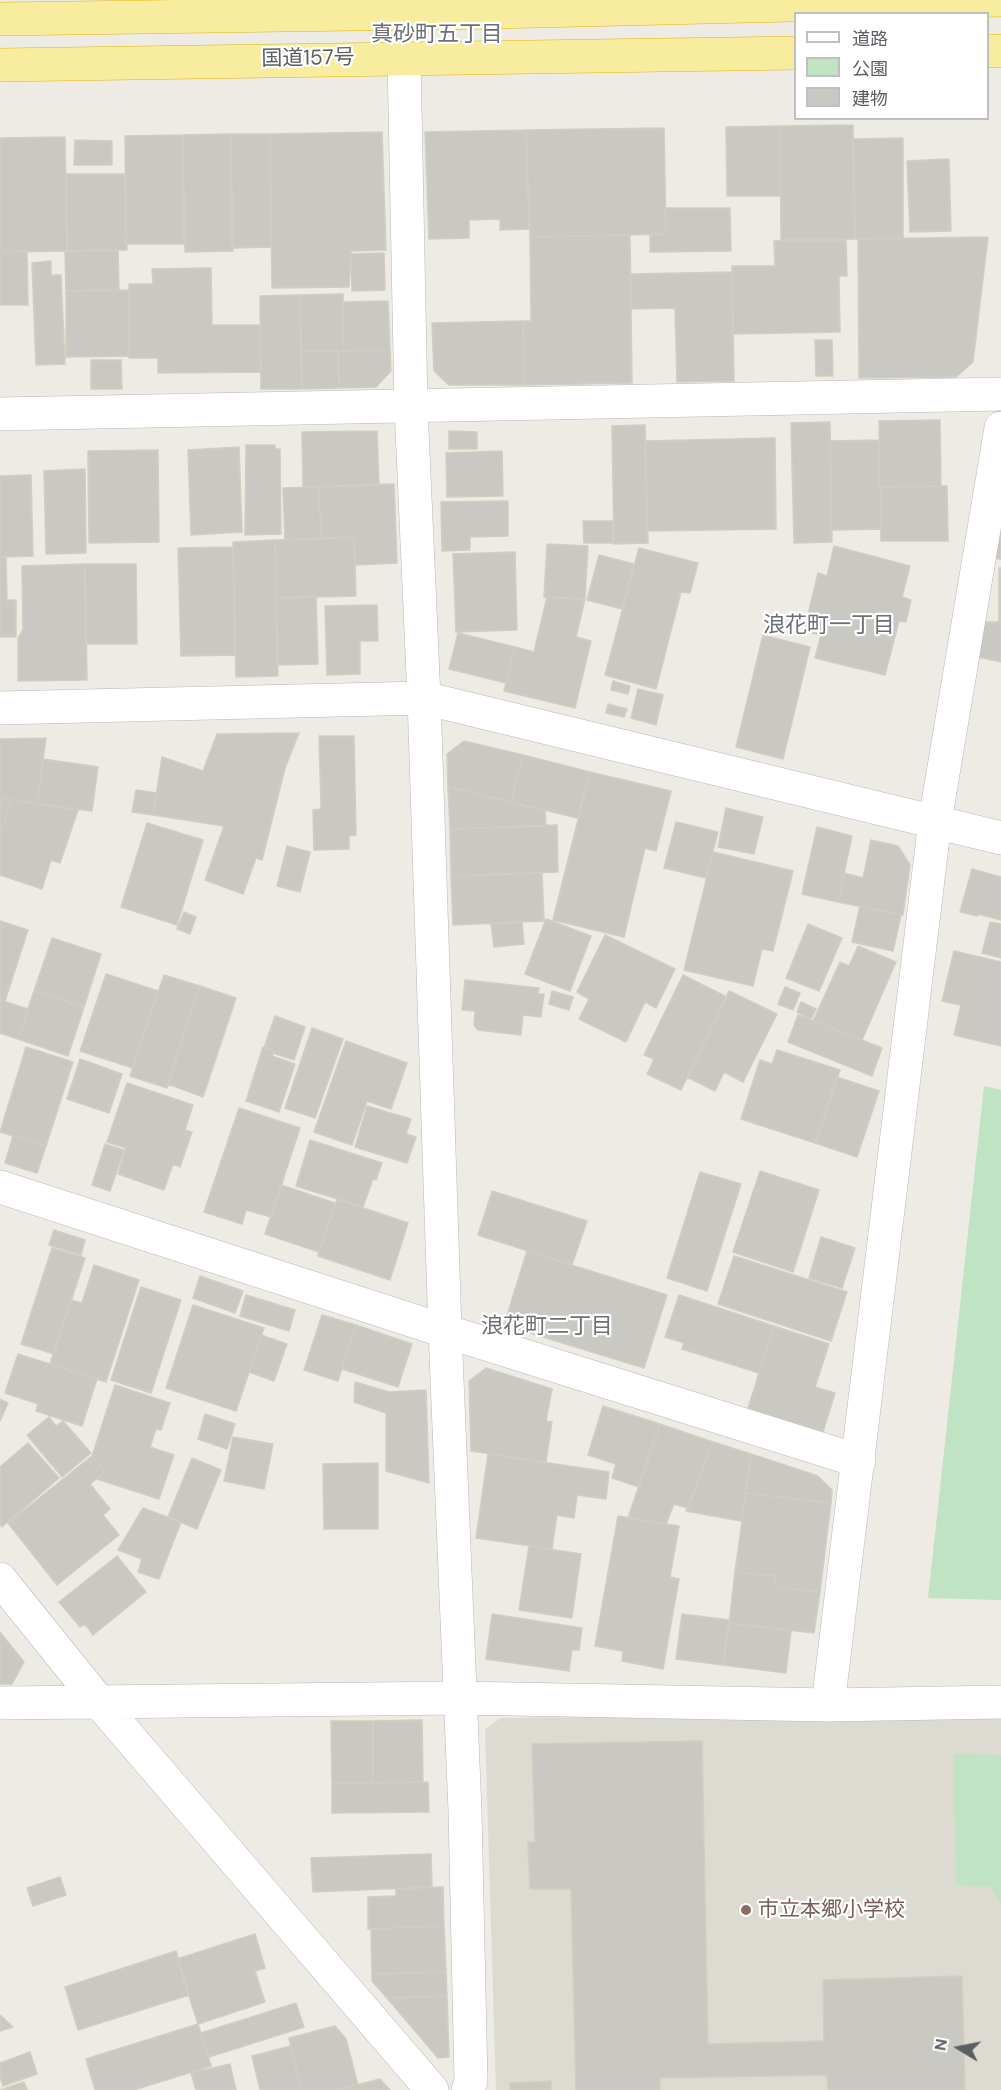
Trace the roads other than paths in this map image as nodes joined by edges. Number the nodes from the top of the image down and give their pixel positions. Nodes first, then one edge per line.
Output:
1 (1001, 0) edge
2 (495, 6) edge
3 (0, 19) edge
4 (794, 53) edge
5 (404, 57) junction
6 (0, 64) edge
7 (1001, 394) edge
8 (411, 406) junction
9 (0, 414) edge
10 (1001, 428) edge
11 (424, 698) junction
12 (0, 708) edge
13 (935, 821) junction
14 (1001, 838) edge
15 (0, 1187) edge
16 (445, 1331) junction
17 (859, 1461) junction
18 (0, 1578) edge
19 (460, 1698) junction
20 (99, 1702) junction
21 (1001, 1702) edge
22 (0, 1703) edge
23 (828, 1705) junction
24 (432, 2090) edge
25 (468, 2090) edge

1 - 2 highway
2 - 3 highway
4 - 5 highway, 国道157号
5 - 6 highway, 国道157号
5 - 8 street
7 - 8 street
8 - 9 street
8 - 11 street
10 - 13 street
11 - 12 street
11 - 13 street
11 - 16 street
13 - 14 street
13 - 17 street
15 - 16 street
16 - 17 street
16 - 19 street
17 - 23 street
18 - 20 street
19 - 20 street
19 - 23 street
19 - 25 street
20 - 22 street
20 - 24 street
21 - 23 street

